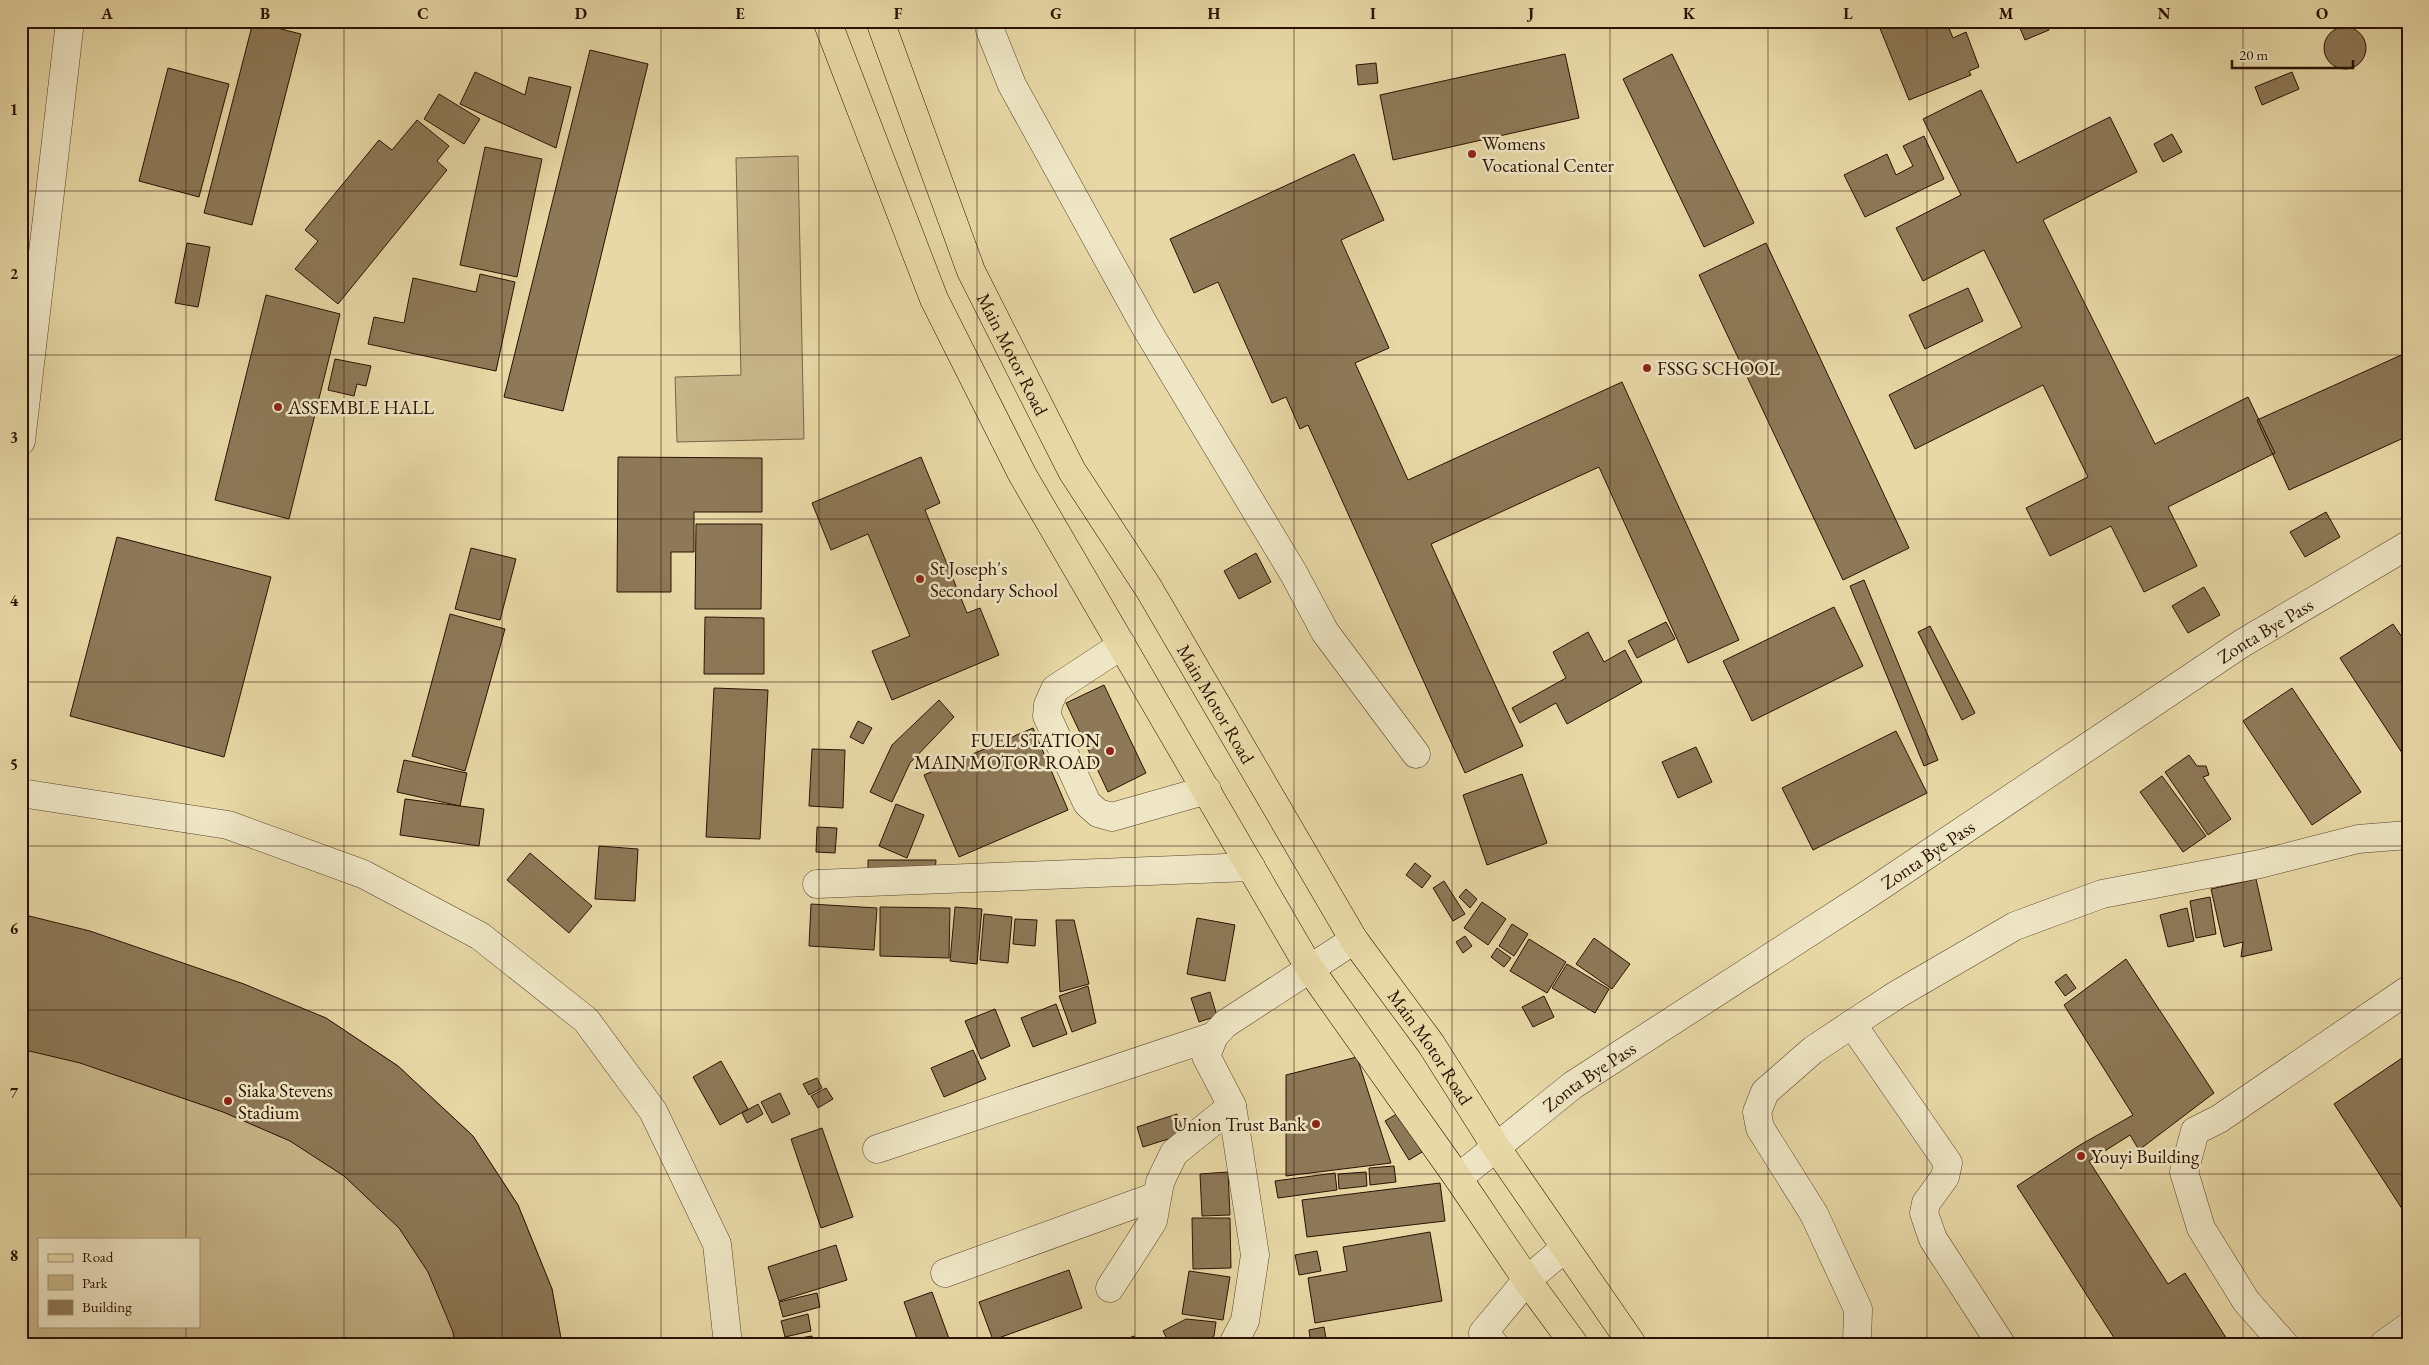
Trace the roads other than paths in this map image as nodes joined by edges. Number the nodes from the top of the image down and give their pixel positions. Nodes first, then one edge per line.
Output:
1 (70, 21) edge
2 (827, 21) edge
3 (880, 21) edge
4 (990, 21) edge
5 (21, 441) edge
6 (2408, 545) edge
7 (1122, 646) junction
8 (1416, 754) dead end
9 (1207, 790) junction
10 (21, 793) edge
11 (2408, 835) edge
12 (1251, 867) junction
13 (817, 884) dead end
14 (1354, 940) junction
15 (1310, 969) junction
16 (2408, 990) edge
17 (1852, 1024) junction
18 (1214, 1036) junction
19 (1232, 1106) junction
20 (1496, 1147) junction
21 (878, 1149) dead end
22 (1458, 1178) junction
23 (1157, 1196) junction
24 (1565, 1248) junction
25 (944, 1273) dead end
26 (1526, 1280) junction
27 (1110, 1288) dead end
28 (2408, 1327) edge
29 (728, 1344) edge
30 (1233, 1344) edge
31 (1494, 1344) edge
32 (1574, 1344) edge
33 (1632, 1344) edge
34 (1857, 1344) edge
35 (2001, 1344) edge
36 (2284, 1344) edge
37 (2384, 1344) edge

1 - 5 street
2 - 7 main road
3 - 14 main road, Main Motor Road
4 - 8 street
6 - 20 street, Zonta Bye Pass
7 - 9 main road
7 - 9 street
9 - 12 main road
10 - 29 street
11 - 17 street
12 - 13 street
12 - 15 main road
14 - 15 street
14 - 20 main road, Main Motor Road
15 - 18 street
15 - 22 main road
16 - 36 street
17 - 34 street
17 - 35 street
18 - 19 street
18 - 21 street
19 - 23 street
19 - 30 street
20 - 22 street, Zonta Bye Pass
20 - 24 main road, Main Motor Road
22 - 26 main road
23 - 25 street
23 - 27 street
24 - 26 street
24 - 33 main road, Main Motor Road
26 - 31 street
26 - 32 main road
28 - 37 street

